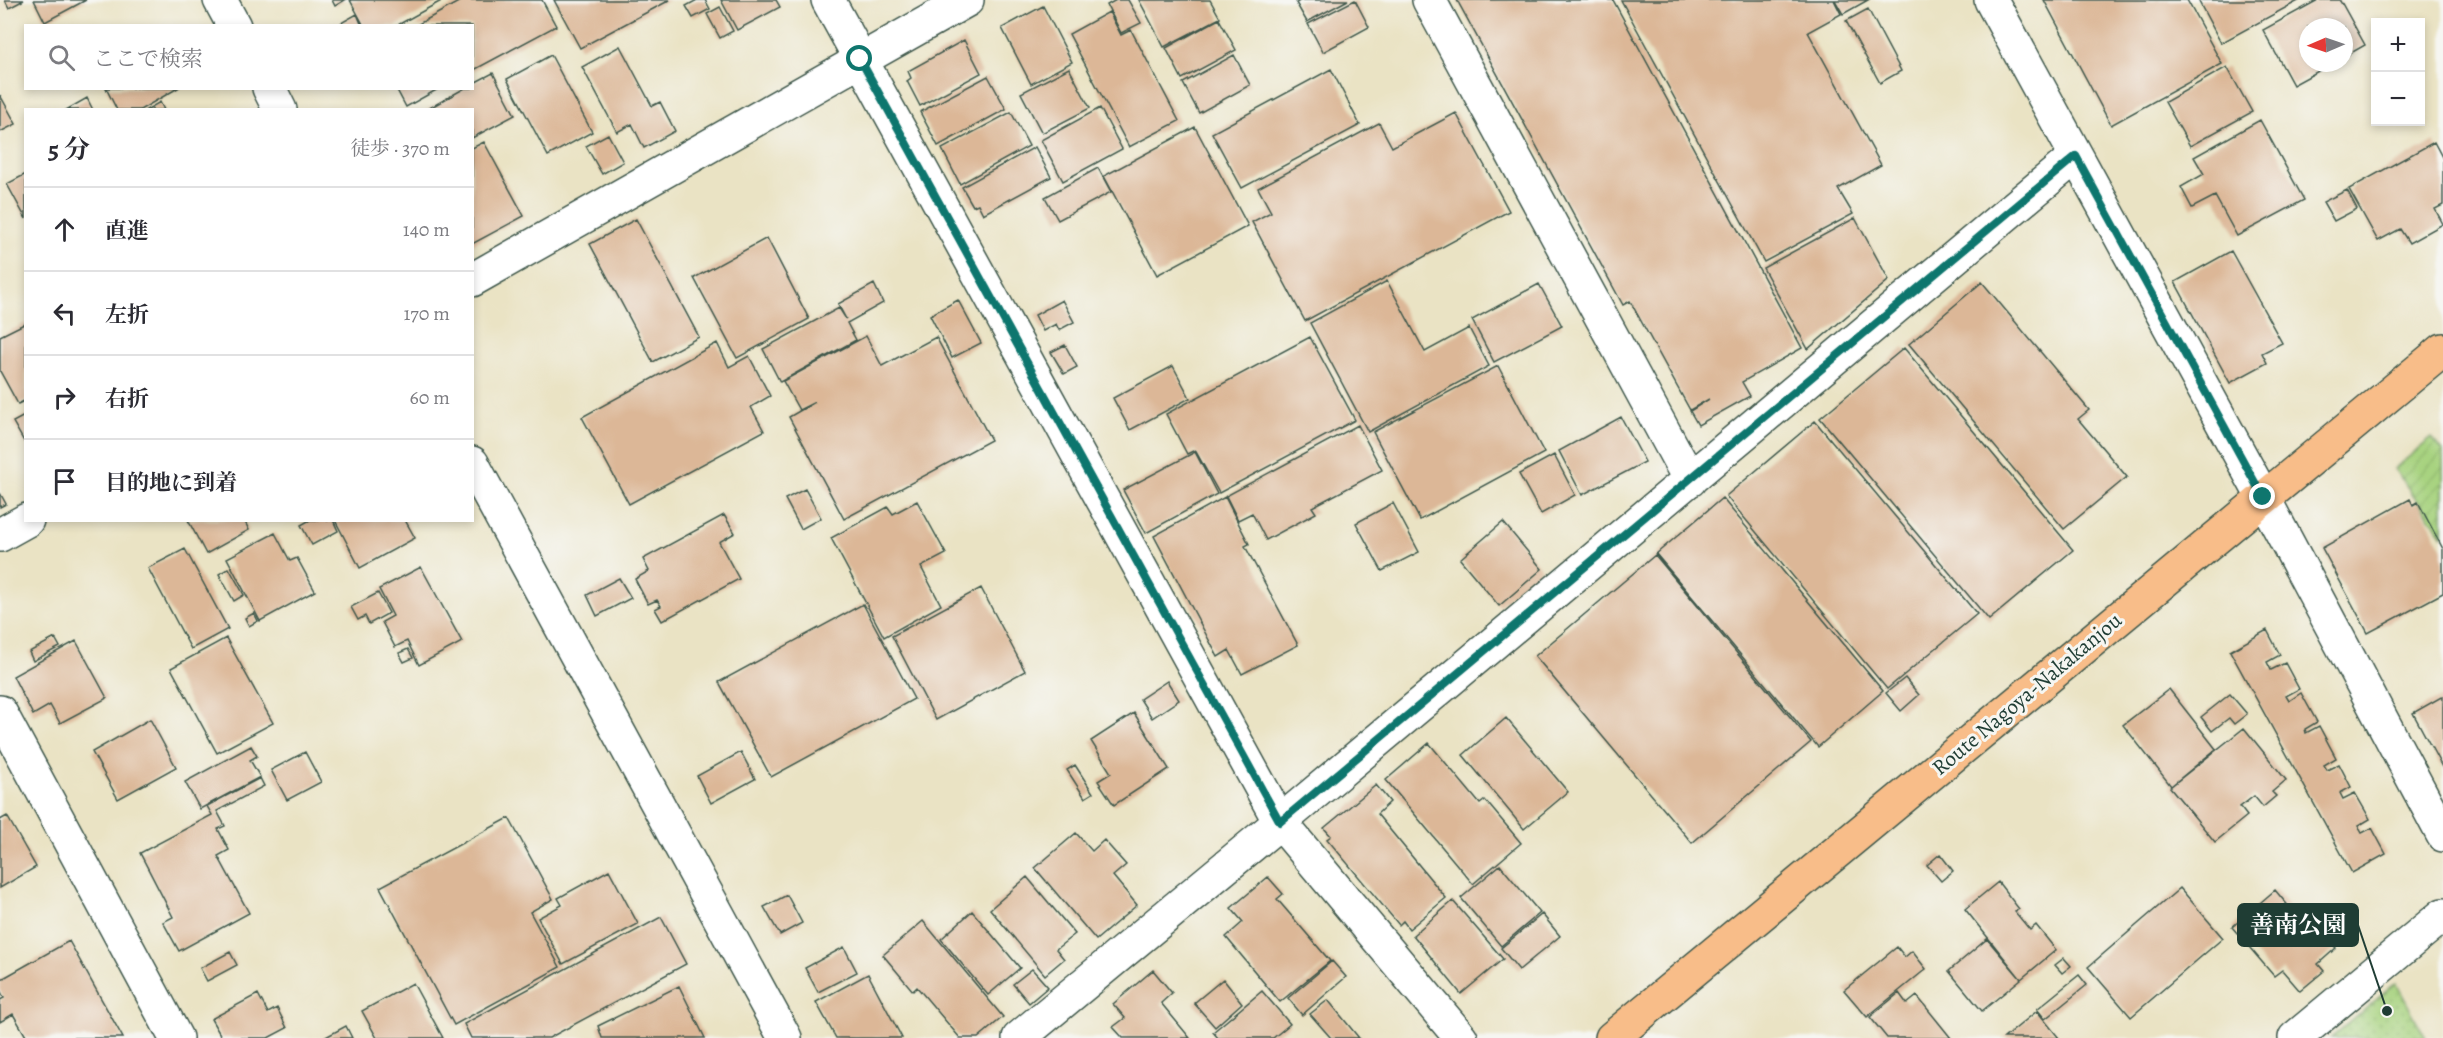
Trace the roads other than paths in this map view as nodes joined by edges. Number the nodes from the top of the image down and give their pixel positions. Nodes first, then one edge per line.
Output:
1 (220, 0) edge
2 (828, 0) edge
3 (967, 0) edge
4 (1429, 0) edge
5 (1991, 0) edge
6 (233, 24) edge
7 (860, 59) junction
8 (269, 90) edge
9 (279, 108) edge
10 (2076, 156) junction
11 (474, 279) edge
12 (2443, 350) edge
13 (474, 467) edge
14 (1690, 480) junction
15 (2263, 497) junction
16 (24, 522) edge
17 (0, 535) edge
18 (0, 712) edge
19 (1280, 822) junction
20 (2443, 835) edge
21 (2443, 915) edge
22 (176, 1038) edge
23 (785, 1038) edge
24 (1019, 1038) edge
25 (1461, 1038) edge
26 (1612, 1038) edge
27 (2295, 1038) edge

1 - 6 street
2 - 7 street
3 - 7 street
4 - 14 street
5 - 10 street
7 - 11 street
7 - 19 street
8 - 9 street
10 - 14 street
10 - 15 street
12 - 15 main road, Route Nagoya-Nakakanjou
13 - 23 street
14 - 19 street
15 - 20 street
15 - 26 main road, Route Nagoya-Nakakanjou
16 - 17 street
18 - 22 street
19 - 24 street
19 - 25 street
21 - 27 street

